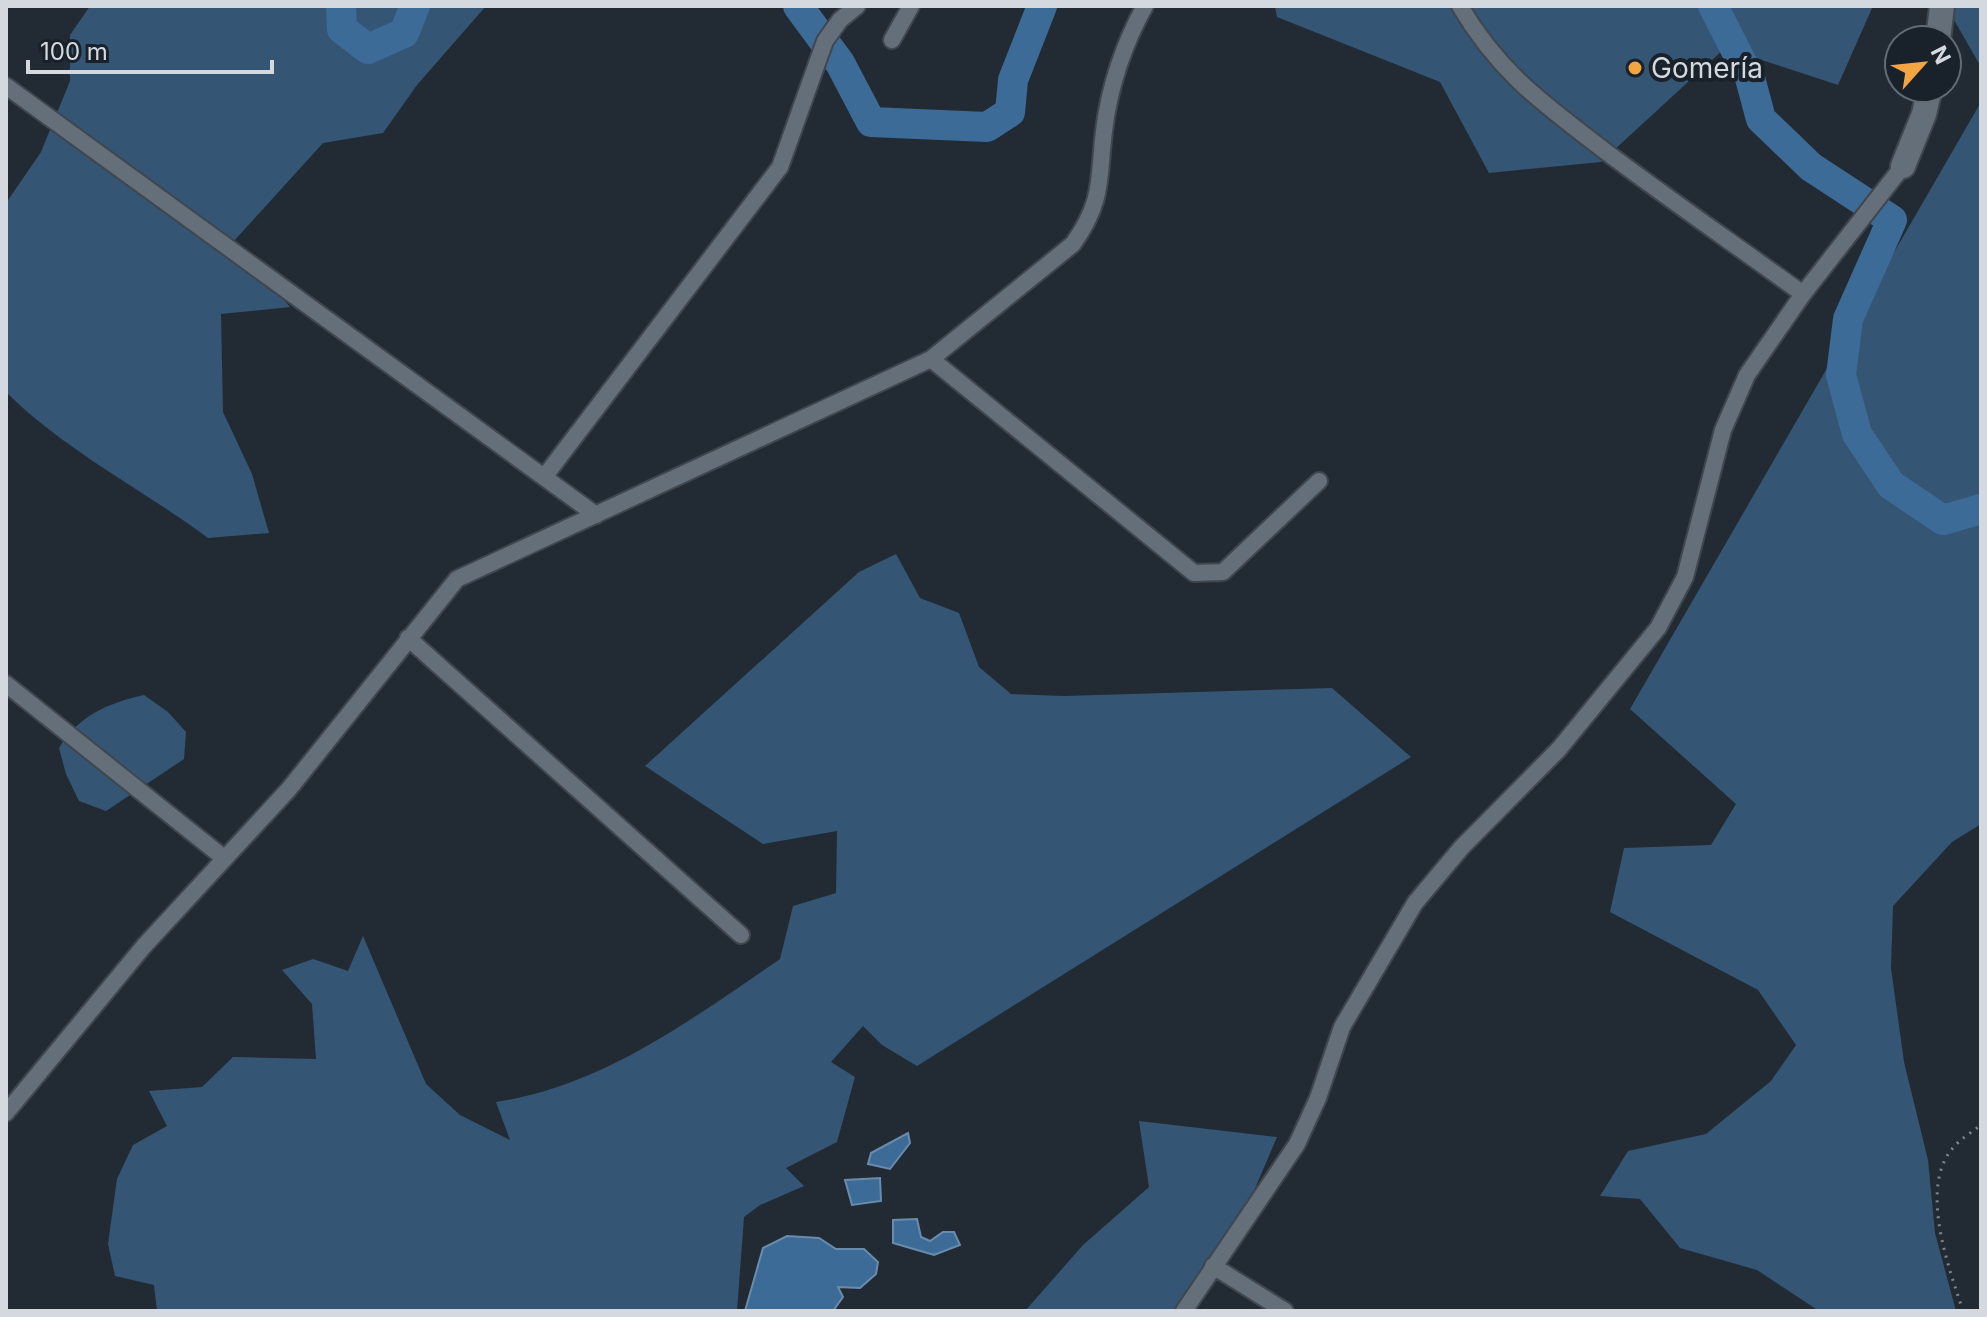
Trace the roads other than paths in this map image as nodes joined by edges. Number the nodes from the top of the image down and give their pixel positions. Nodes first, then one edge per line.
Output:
1 (857, 6) edge
2 (911, 6) edge
3 (1145, 6) edge
4 (1460, 6) edge
5 (892, 40) dead end
6 (6, 86) edge
7 (1926, 104) edge
8 (1903, 166) joint
9 (1803, 294) junction
10 (931, 359) junction
11 (545, 476) junction
12 (1319, 481) dead end
13 (596, 515) junction
14 (408, 638) junction
15 (6, 684) edge
16 (224, 858) junction
17 (741, 935) dead end
18 (6, 1113) edge
19 (1213, 1266) junction
20 (1184, 1311) edge
21 (1285, 1311) edge

1 - 11 street
2 - 5 street
3 - 10 street
4 - 9 street
6 - 11 street
7 - 8 street
8 - 9 street
9 - 19 street
10 - 12 street
10 - 13 street
11 - 13 street
13 - 14 street
14 - 16 street
14 - 17 street
15 - 16 street
16 - 18 street
19 - 20 street
19 - 21 street

